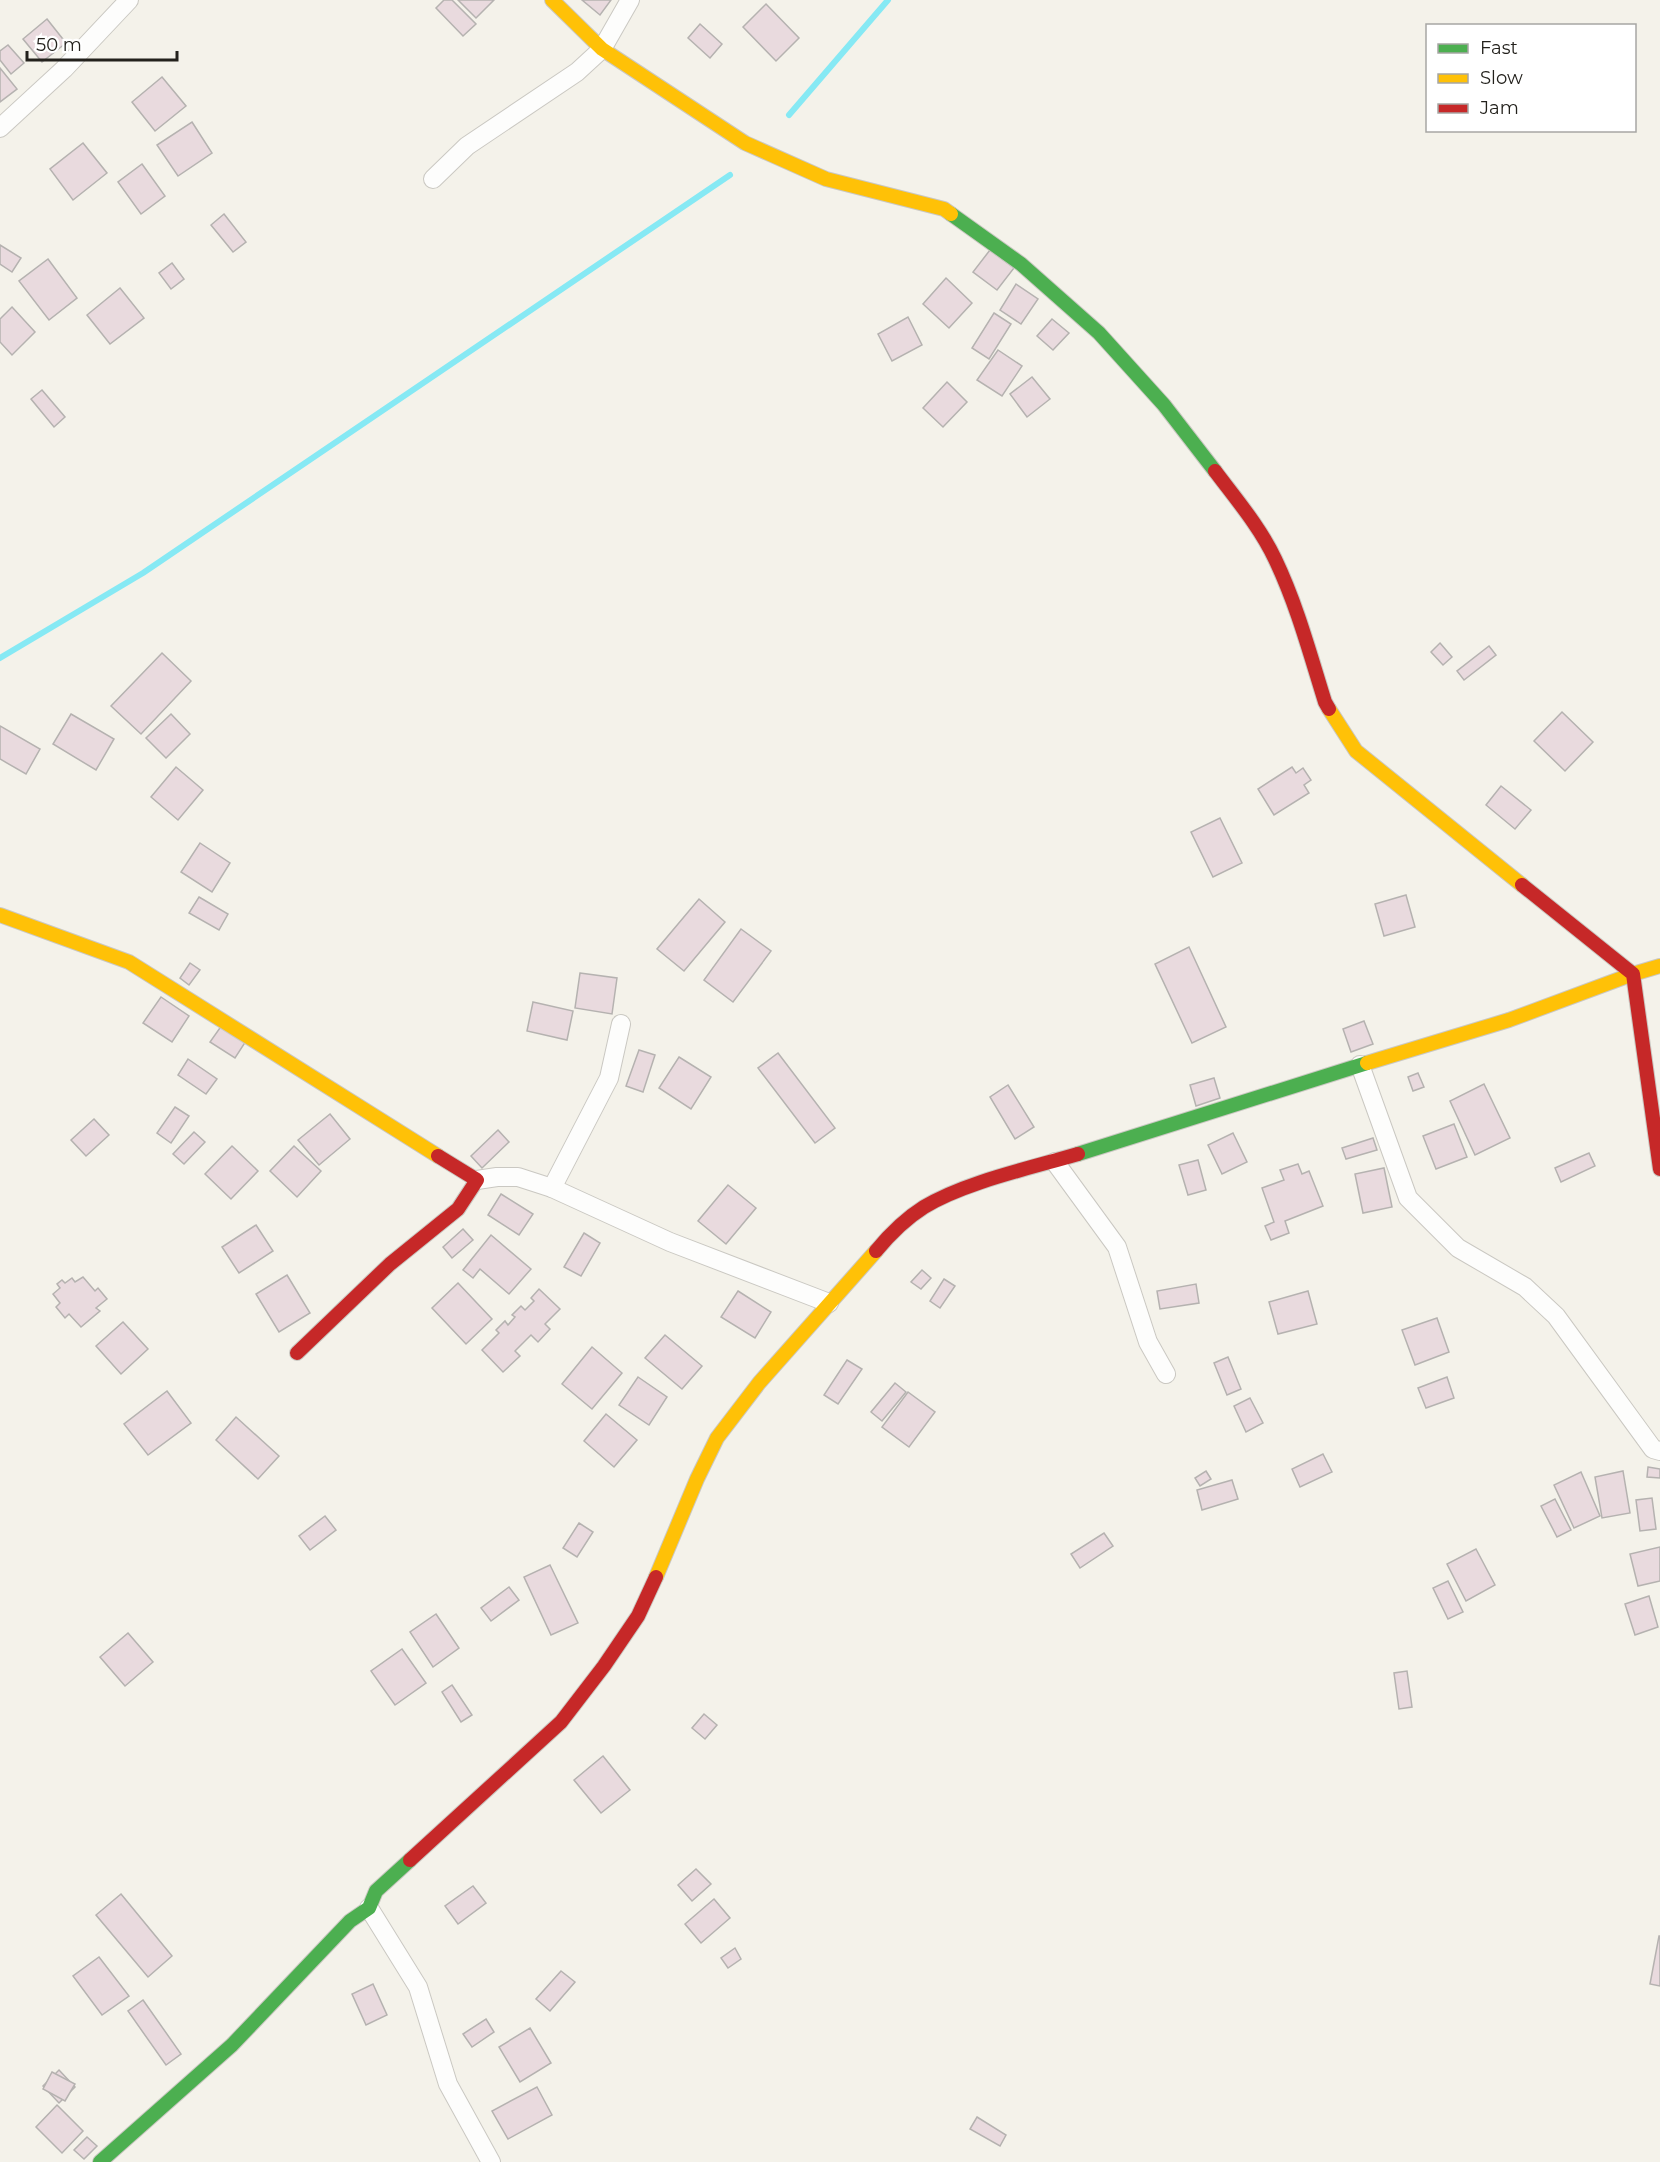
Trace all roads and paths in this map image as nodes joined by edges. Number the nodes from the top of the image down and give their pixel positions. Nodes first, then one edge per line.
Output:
1 (552, 0) edge
2 (630, 0) edge
3 (127, 1) edge
4 (602, 49) junction
5 (0, 128) edge
6 (433, 179) dead end
7 (0, 915) edge
8 (1660, 966) edge
9 (1633, 974) junction
10 (621, 1023) dead end
11 (1360, 1065) junction
12 (1055, 1162) junction
13 (1660, 1169) edge
14 (477, 1180) junction
15 (552, 1188) junction
16 (829, 1303) junction
17 (297, 1353) dead end
18 (1166, 1374) dead end
19 (1660, 1451) edge
20 (369, 1908) junction
21 (105, 2160) edge
22 (491, 2162) edge

1 - 4 street
2 - 4 street
3 - 5 street
4 - 6 street
4 - 9 street
7 - 14 street
8 - 9 street
9 - 11 street
9 - 13 street
10 - 15 street
11 - 12 street
11 - 19 street
12 - 16 street
12 - 18 street
14 - 15 street
14 - 17 street
15 - 16 street
16 - 20 street
20 - 21 street
20 - 22 street

